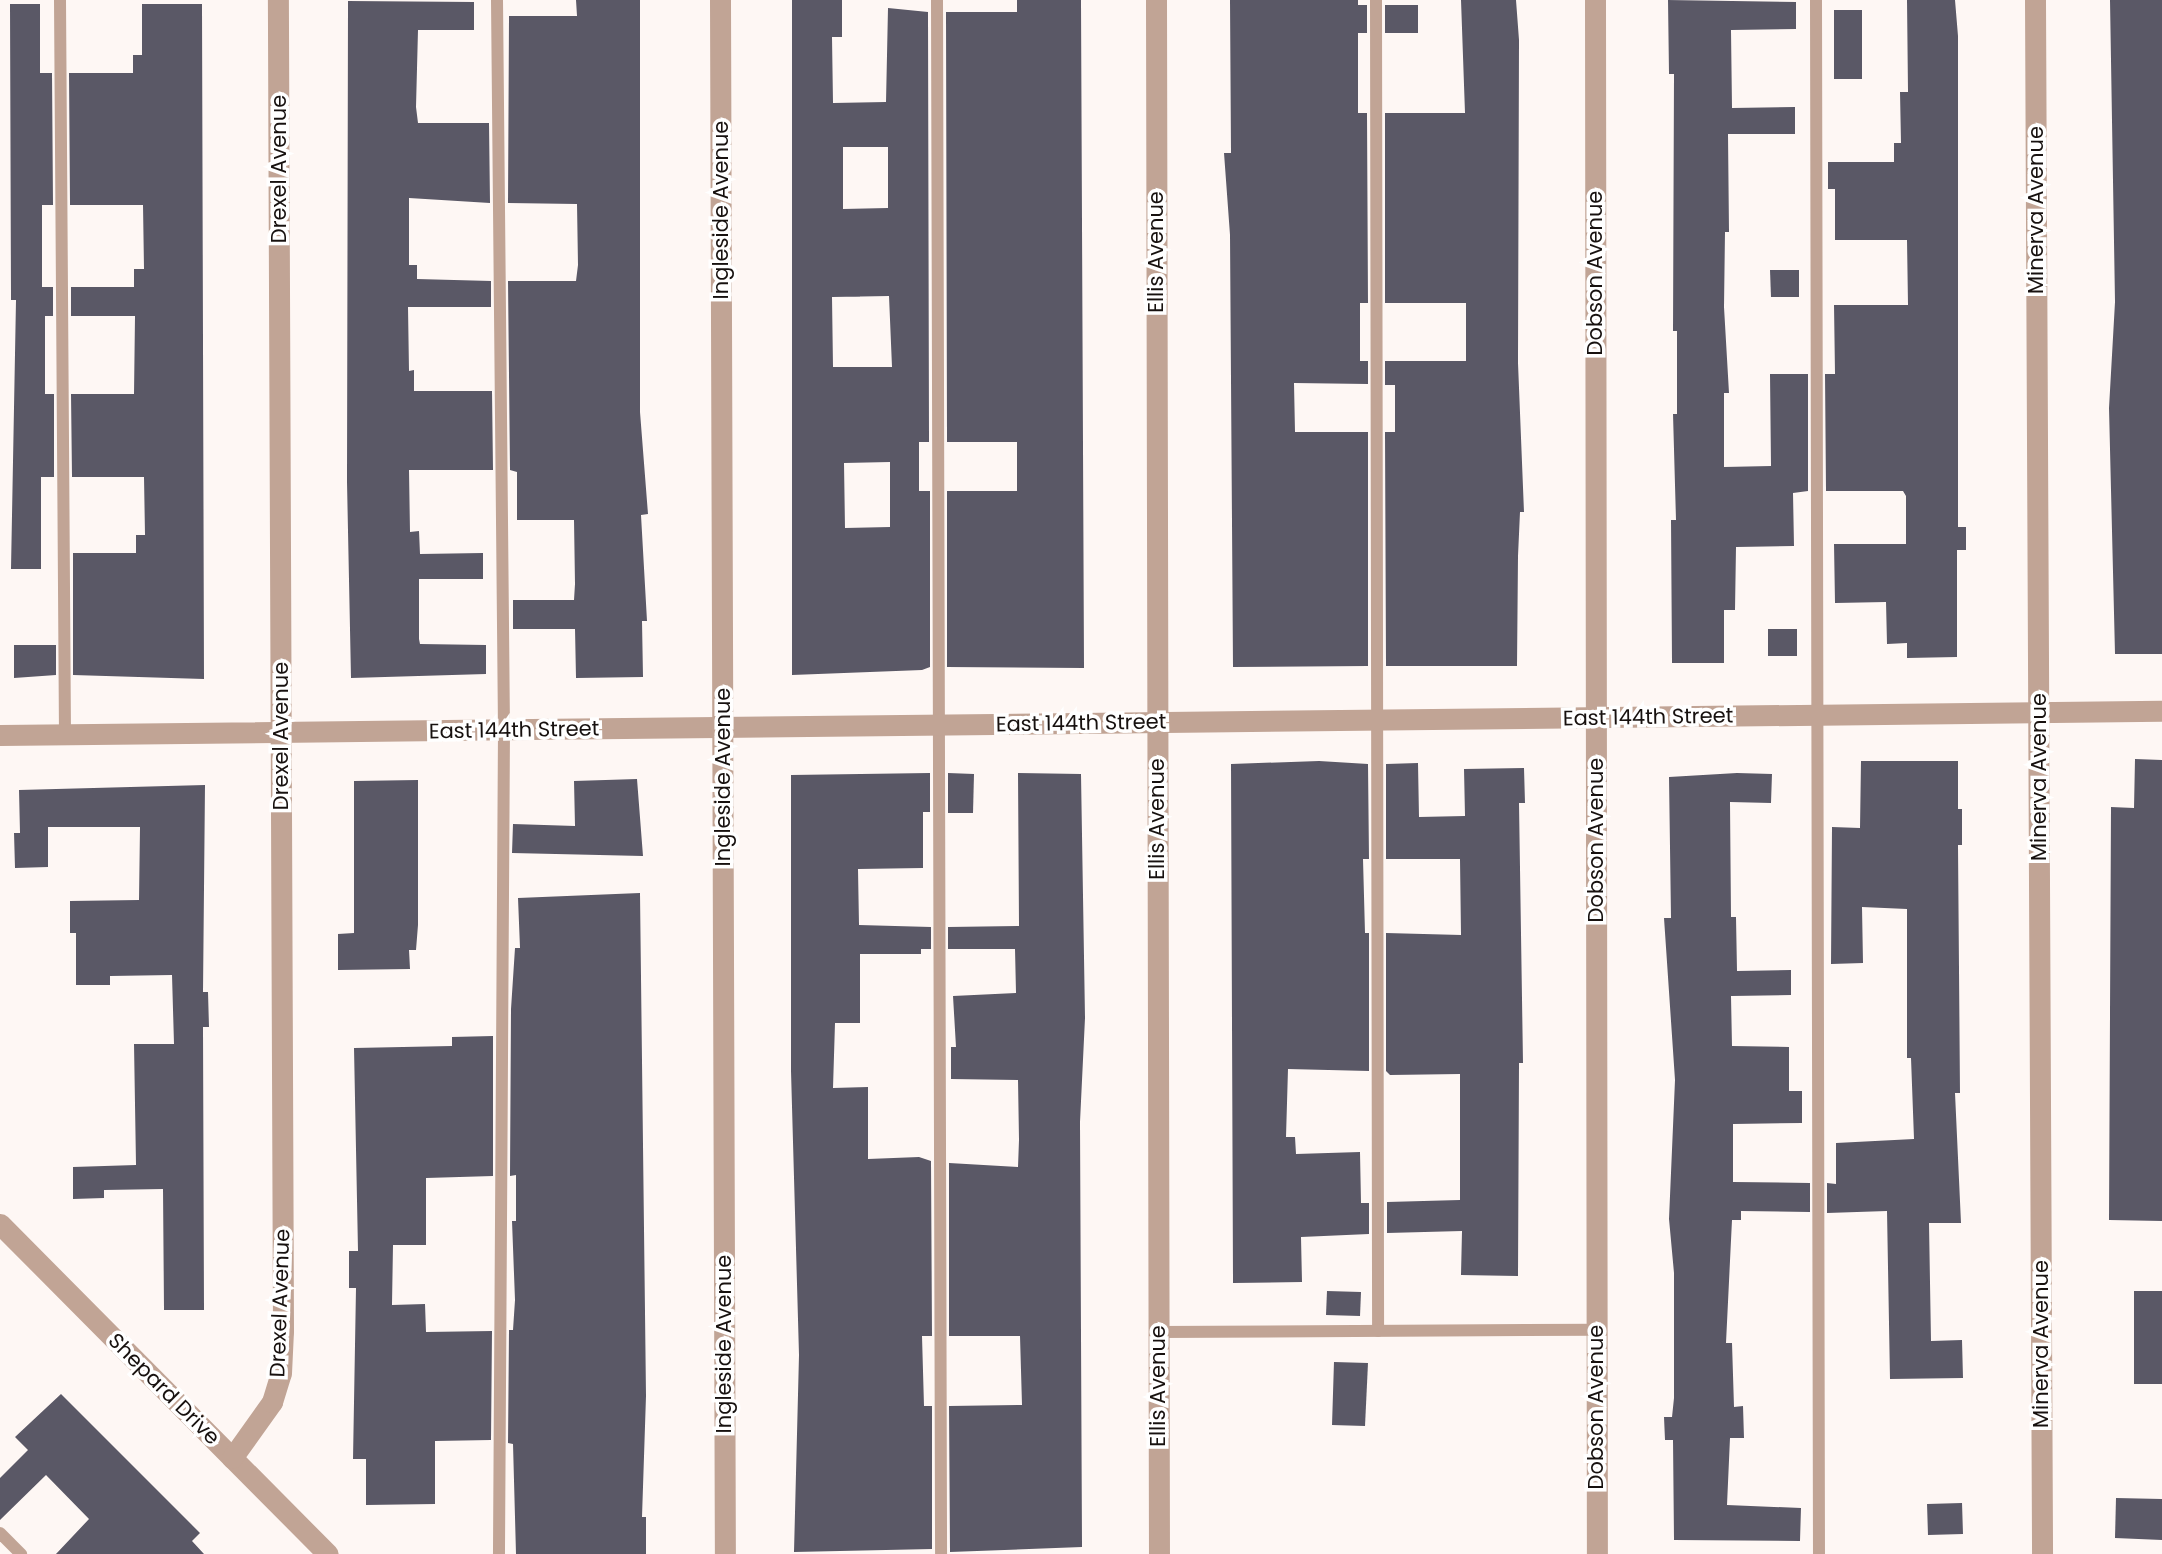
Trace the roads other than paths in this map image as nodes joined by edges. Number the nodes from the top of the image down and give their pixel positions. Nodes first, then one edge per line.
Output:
1 (60, 0) edge
2 (278, 0) edge
3 (497, 0) edge
4 (720, 0) edge
5 (937, 0) edge
6 (1156, 0) edge
7 (1376, 0) edge
8 (1595, 0) edge
9 (1816, 0) edge
10 (2035, 0) edge
11 (2162, 711) edge
12 (2038, 712) junction
13 (1818, 715) junction
14 (1596, 717) junction
15 (1374, 720) junction
16 (1157, 722) junction
17 (940, 725) junction
18 (723, 727) junction
19 (503, 730) junction
20 (282, 732) junction
21 (0, 735) edge
22 (65, 735) junction
23 (0, 1224) edge
24 (1596, 1330) junction
25 (1378, 1331) junction
26 (1158, 1332) junction
27 (232, 1458) junction
28 (0, 1533) edge
29 (21, 1554) edge
30 (328, 1554) edge
31 (499, 1554) edge
32 (725, 1554) edge
33 (941, 1554) edge
34 (1159, 1554) edge
35 (1597, 1554) edge
36 (1819, 1554) edge
37 (2042, 1554) edge

1 - 22 lane
2 - 20 street, Drexel Avenue
3 - 19 lane
4 - 18 street, Ingleside Avenue
5 - 17 lane
6 - 16 street, Ellis Avenue
7 - 15 lane
8 - 14 street, Dobson Avenue
9 - 13 lane
10 - 12 street, Minerva Avenue
11 - 12 street, East 144th Street
12 - 13 street, East 144th Street
12 - 37 street, Minerva Avenue
13 - 14 street, East 144th Street
13 - 36 lane
14 - 15 street, East 144th Street
14 - 24 street, Dobson Avenue
15 - 16 street, East 144th Street
15 - 25 lane
16 - 17 street, East 144th Street
16 - 26 street, Ellis Avenue
17 - 18 street, East 144th Street
17 - 33 lane
18 - 19 street, East 144th Street
18 - 32 street, Ingleside Avenue
19 - 20 street, East 144th Street
19 - 31 lane
20 - 22 street, East 144th Street
20 - 27 street, Drexel Avenue
21 - 22 street, East 144th Street
23 - 27 street, Shepard Drive
24 - 25 lane
24 - 35 street, Dobson Avenue
25 - 26 lane
26 - 34 street, Ellis Avenue
27 - 30 street, Shepard Drive
28 - 29 lane

